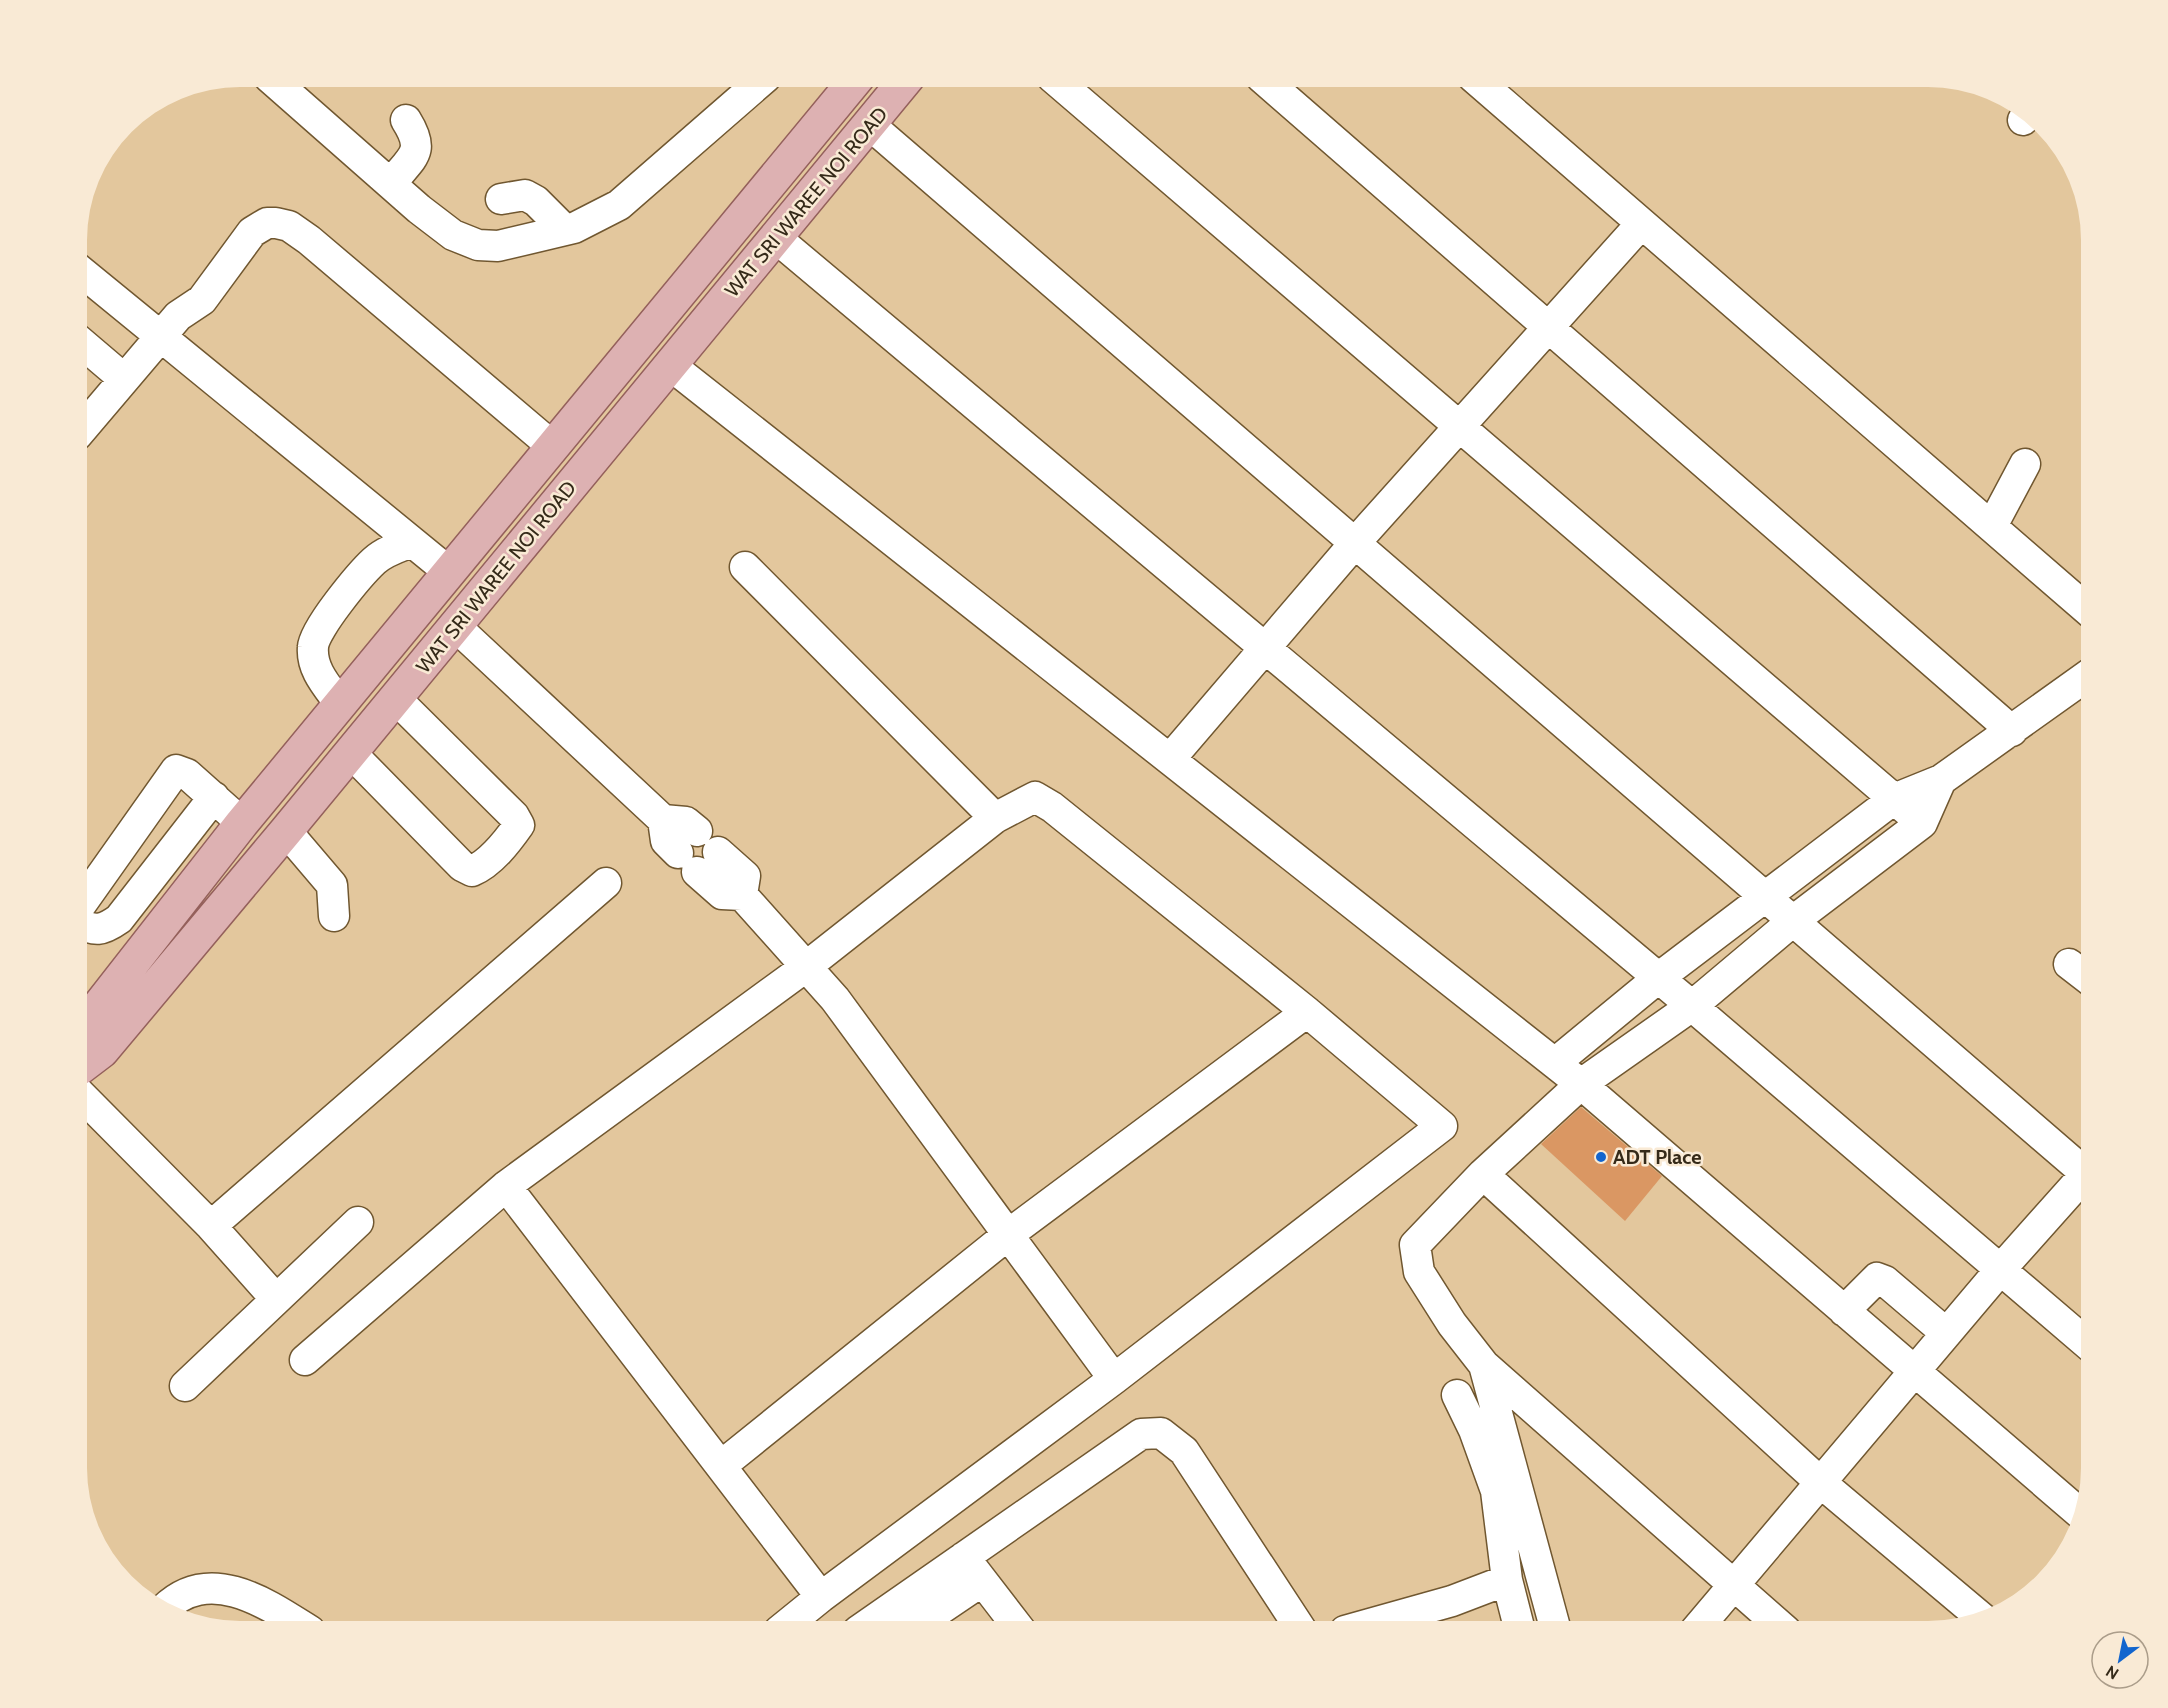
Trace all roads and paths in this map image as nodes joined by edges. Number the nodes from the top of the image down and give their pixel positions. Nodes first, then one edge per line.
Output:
1 (282, 87) edge
2 (753, 87) edge
3 (849, 87) edge
4 (899, 87) edge
5 (1065, 87) edge
6 (1274, 87) edge
7 (1485, 87) edge
8 (406, 120) dead end
9 (870, 125) junction
10 (392, 182) junction
11 (501, 199) dead end
12 (1641, 224) junction
13 (565, 230) junction
14 (776, 238) junction
15 (87, 279) edge
16 (1548, 327) junction
17 (160, 336) junction
18 (87, 348) edge
19 (670, 365) junction
20 (124, 379) junction
21 (87, 414) edge
22 (1460, 426) junction
23 (552, 446) junction
24 (2025, 464) dead end
25 (1992, 526) junction
26 (411, 542) junction
27 (1354, 544) junction
28 (745, 567) dead end
29 (449, 572) junction
30 (2081, 604) edge
31 (455, 626) junction
32 (1264, 649) junction
33 (2081, 680) edge
34 (396, 699) junction
35 (340, 704) junction
36 (2012, 731) junction
37 (351, 753) junction
38 (1170, 759) junction
39 (1941, 780) junction
40 (214, 797) junction
41 (1894, 799) junction
42 (995, 818) junction
43 (242, 823) junction
44 (1922, 823) junction
45 (280, 839) junction
46 (606, 883) dead end
47 (87, 896) edge
48 (1764, 896) junction
49 (334, 916) dead end
50 (1793, 921) junction
51 (87, 928) edge
52 (807, 966) junction
53 (1657, 979) junction
54 (1692, 1006) junction
55 (1307, 1012) junction
56 (87, 1021) edge
57 (87, 1062) edge
58 (1555, 1063) junction
59 (1581, 1084) junction
60 (87, 1100) edge
61 (2081, 1165) edge
62 (1483, 1174) junction
63 (2081, 1183) edge
64 (506, 1186) junction
65 (358, 1222) dead end
66 (211, 1226) junction
67 (1009, 1234) junction
68 (2000, 1270) junction
69 (275, 1298) junction
70 (1844, 1311) junction
71 (1946, 1333) junction
72 (2081, 1339) edge
73 (304, 1360) dead end
74 (1484, 1365) junction
75 (1913, 1372) junction
76 (1114, 1379) junction
77 (185, 1386) dead end
78 (1457, 1395) dead end
79 (722, 1465) junction
80 (1820, 1482) junction
81 (2075, 1509) edge
82 (964, 1557) junction
83 (1507, 1580) junction
84 (982, 1581) junction
85 (1733, 1585) junction
86 (821, 1597) junction
87 (171, 1603) edge
88 (1976, 1613) edge
89 (1552, 1619) edge
90 (292, 1621) edge
91 (792, 1621) edge
92 (874, 1621) edge
93 (924, 1621) edge
94 (1013, 1621) edge
95 (1295, 1621) edge
96 (1403, 1621) edge
97 (1517, 1621) edge
98 (1704, 1621) edge
99 (1774, 1621) edge

1 - 10 street
2 - 13 street
3 - 23 main road, WAT SRI WAREE NOI ROAD
4 - 9 main road, WAT SRI WAREE NOI ROAD
5 - 22 street
6 - 16 street
7 - 12 street
8 - 10 street
9 - 14 main road, WAT SRI WAREE NOI ROAD
9 - 27 street
10 - 13 street
11 - 13 street
12 - 16 street
12 - 25 street
14 - 19 main road, WAT SRI WAREE NOI ROAD
14 - 32 street
15 - 17 street
16 - 22 street
16 - 36 street
17 - 20 street
17 - 23 street
17 - 26 street
18 - 20 street
19 - 31 main road, WAT SRI WAREE NOI ROAD
19 - 38 street
20 - 21 street
22 - 27 street
22 - 41 street
23 - 29 main road, WAT SRI WAREE NOI ROAD
24 - 25 street
25 - 30 street
26 - 29 street
26 - 35 street
27 - 32 street
27 - 48 street
28 - 42 street
29 - 35 main road, WAT SRI WAREE NOI ROAD
31 - 34 main road, WAT SRI WAREE NOI ROAD
31 - 52 street
32 - 38 street
32 - 53 street
33 - 36 street
34 - 37 main road, WAT SRI WAREE NOI ROAD
34 - 37 street
35 - 43 main road, WAT SRI WAREE NOI ROAD
36 - 39 street
37 - 45 main road, WAT SRI WAREE NOI ROAD
38 - 58 street
39 - 41 street
39 - 44 street
40 - 43 street
40 - 47 street
40 - 51 street
41 - 44 street
41 - 48 street
42 - 52 street
42 - 55 street
43 - 45 main road
43 - 56 main road, WAT SRI WAREE NOI ROAD
44 - 50 street
45 - 49 street
45 - 57 main road, WAT SRI WAREE NOI ROAD
46 - 66 street
48 - 50 street
48 - 53 street
50 - 54 street
50 - 61 street
52 - 64 street
52 - 67 street
53 - 54 street
53 - 58 street
54 - 59 street
54 - 68 street
55 - 67 street
55 - 76 street
58 - 59 street
59 - 62 street
59 - 70 street
60 - 66 street
62 - 74 street
62 - 80 street
63 - 68 street
64 - 73 street
64 - 79 street
65 - 69 street
66 - 69 street
67 - 76 street
67 - 79 street
68 - 71 street
68 - 72 street
69 - 77 street
70 - 71 street
70 - 75 street
71 - 75 street
74 - 85 street
74 - 89 street
75 - 80 street
75 - 81 street
76 - 86 street
78 - 83 street
79 - 86 street
80 - 85 street
80 - 88 street
82 - 84 street
82 - 92 street
82 - 95 street
83 - 96 street
83 - 97 street
84 - 93 street
84 - 94 street
85 - 98 street
85 - 99 street
86 - 91 street
87 - 90 street

